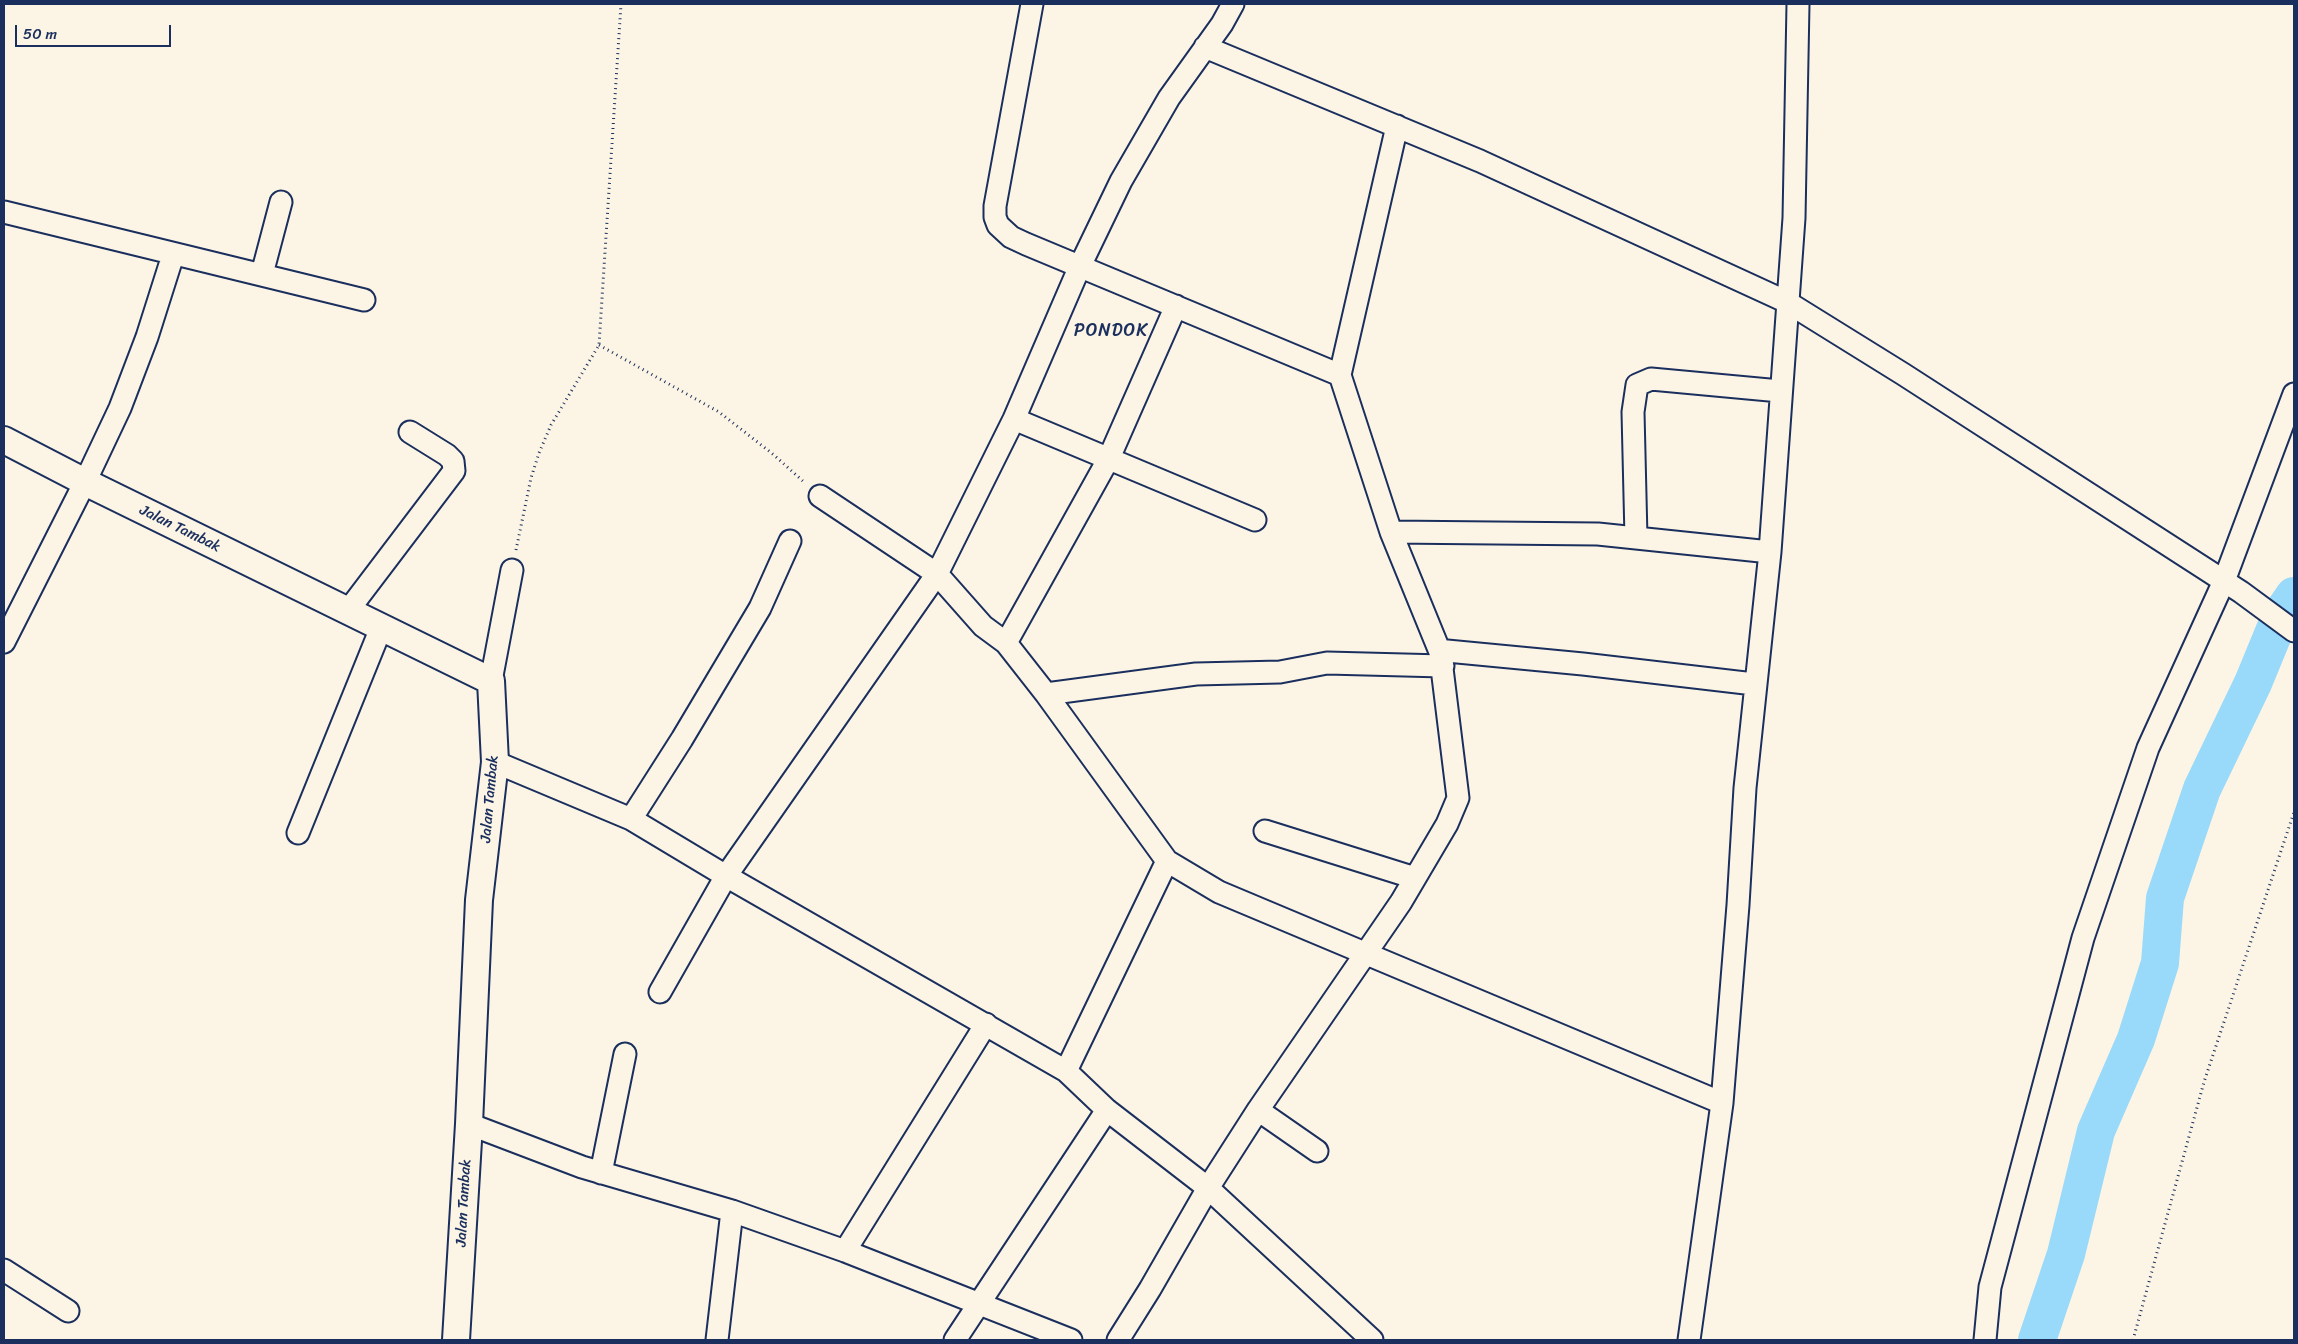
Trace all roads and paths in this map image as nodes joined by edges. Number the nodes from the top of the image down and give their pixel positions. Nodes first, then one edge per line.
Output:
1 (621, 4) edge
2 (1032, 4) edge
3 (1233, 4) edge
4 (1798, 4) edge
5 (1205, 47) junction
6 (1397, 126) junction
7 (281, 202) dead end
8 (4, 212) edge
9 (173, 254) junction
10 (1080, 266) junction
11 (262, 274) junction
12 (364, 300) dead end
13 (1787, 302) junction
14 (1176, 306) junction
15 (599, 345) junction
16 (1340, 375) junction
17 (1780, 391) junction
18 (2294, 394) edge
19 (1014, 419) junction
20 (410, 432) dead end
21 (4, 440) edge
22 (1109, 458) junction
23 (85, 482) junction
24 (820, 496) joint
25 (1255, 520) dead end
26 (1401, 532) junction
27 (1636, 538) junction
28 (790, 542) dead end
29 (1770, 552) junction
30 (512, 570) joint
31 (937, 574) junction
32 (2233, 586) junction
33 (348, 612) junction
34 (382, 628) junction
35 (2294, 631) edge
36 (4, 642) edge
37 (1006, 643) junction
38 (1449, 656) junction
39 (491, 681) junction
40 (1754, 684) junction
41 (1046, 694) junction
42 (495, 762) junction
43 (2294, 812) edge
44 (630, 819) junction
45 (1265, 831) dead end
46 (298, 832) dead end
47 (1167, 861) junction
48 (726, 876) junction
49 (1415, 878) junction
50 (1367, 954) junction
51 (660, 992) dead end
52 (986, 1024) junction
53 (625, 1054) dead end
54 (1066, 1071) junction
55 (1722, 1103) junction
56 (1107, 1110) junction
57 (1258, 1110) junction
58 (469, 1124) junction
59 (1317, 1151) dead end
60 (601, 1173) junction
61 (1208, 1188) junction
62 (732, 1211) junction
63 (846, 1251) junction
64 (4, 1270) edge
65 (979, 1303) junction
66 (68, 1311) dead end
67 (456, 1340) edge
68 (717, 1340) edge
69 (955, 1340) edge
70 (1071, 1340) edge
71 (1118, 1340) edge
72 (1372, 1340) edge
73 (1689, 1340) edge
74 (1985, 1340) edge
75 (2133, 1340) edge

1 - 15 path
2 - 10 street
3 - 5 street
4 - 13 street
5 - 6 street
5 - 10 street
6 - 13 street
6 - 16 street
7 - 11 street
8 - 9 street
9 - 11 street
9 - 23 street
10 - 14 street
10 - 19 street
11 - 12 street
13 - 17 street
13 - 32 street
14 - 16 street
14 - 22 street
15 - 24 path
15 - 30 path
16 - 26 street
17 - 27 street
17 - 29 street
18 - 32 street
19 - 22 street
19 - 31 street
20 - 33 street
21 - 23 street, Jalan Tambak
22 - 25 street
22 - 37 street
23 - 33 street, Jalan Tambak
23 - 36 street
24 - 31 street
26 - 27 street
26 - 38 street
27 - 29 street
28 - 44 street
29 - 40 street
30 - 39 street
31 - 37 street
31 - 48 street
32 - 35 street
32 - 74 street
33 - 34 street, Jalan Tambak
34 - 39 street, Jalan Tambak
34 - 46 street
37 - 41 street
38 - 40 street
38 - 41 street
38 - 49 street
39 - 42 street, Jalan Tambak
40 - 55 street
41 - 47 street
42 - 44 street
42 - 58 street, Jalan Tambak
43 - 75 path
44 - 48 street
45 - 49 street
47 - 50 street
47 - 54 street
48 - 51 street
48 - 52 street
49 - 50 street
50 - 55 street
50 - 57 street
52 - 54 street
52 - 63 street
53 - 60 street
54 - 56 street
55 - 73 street
56 - 61 street
56 - 65 street
57 - 59 street
57 - 61 street
58 - 60 street
58 - 67 street, Jalan Tambak
60 - 62 street
61 - 71 street
61 - 72 street
62 - 63 street
62 - 68 street
63 - 65 street
64 - 66 street
65 - 69 street
65 - 70 street

